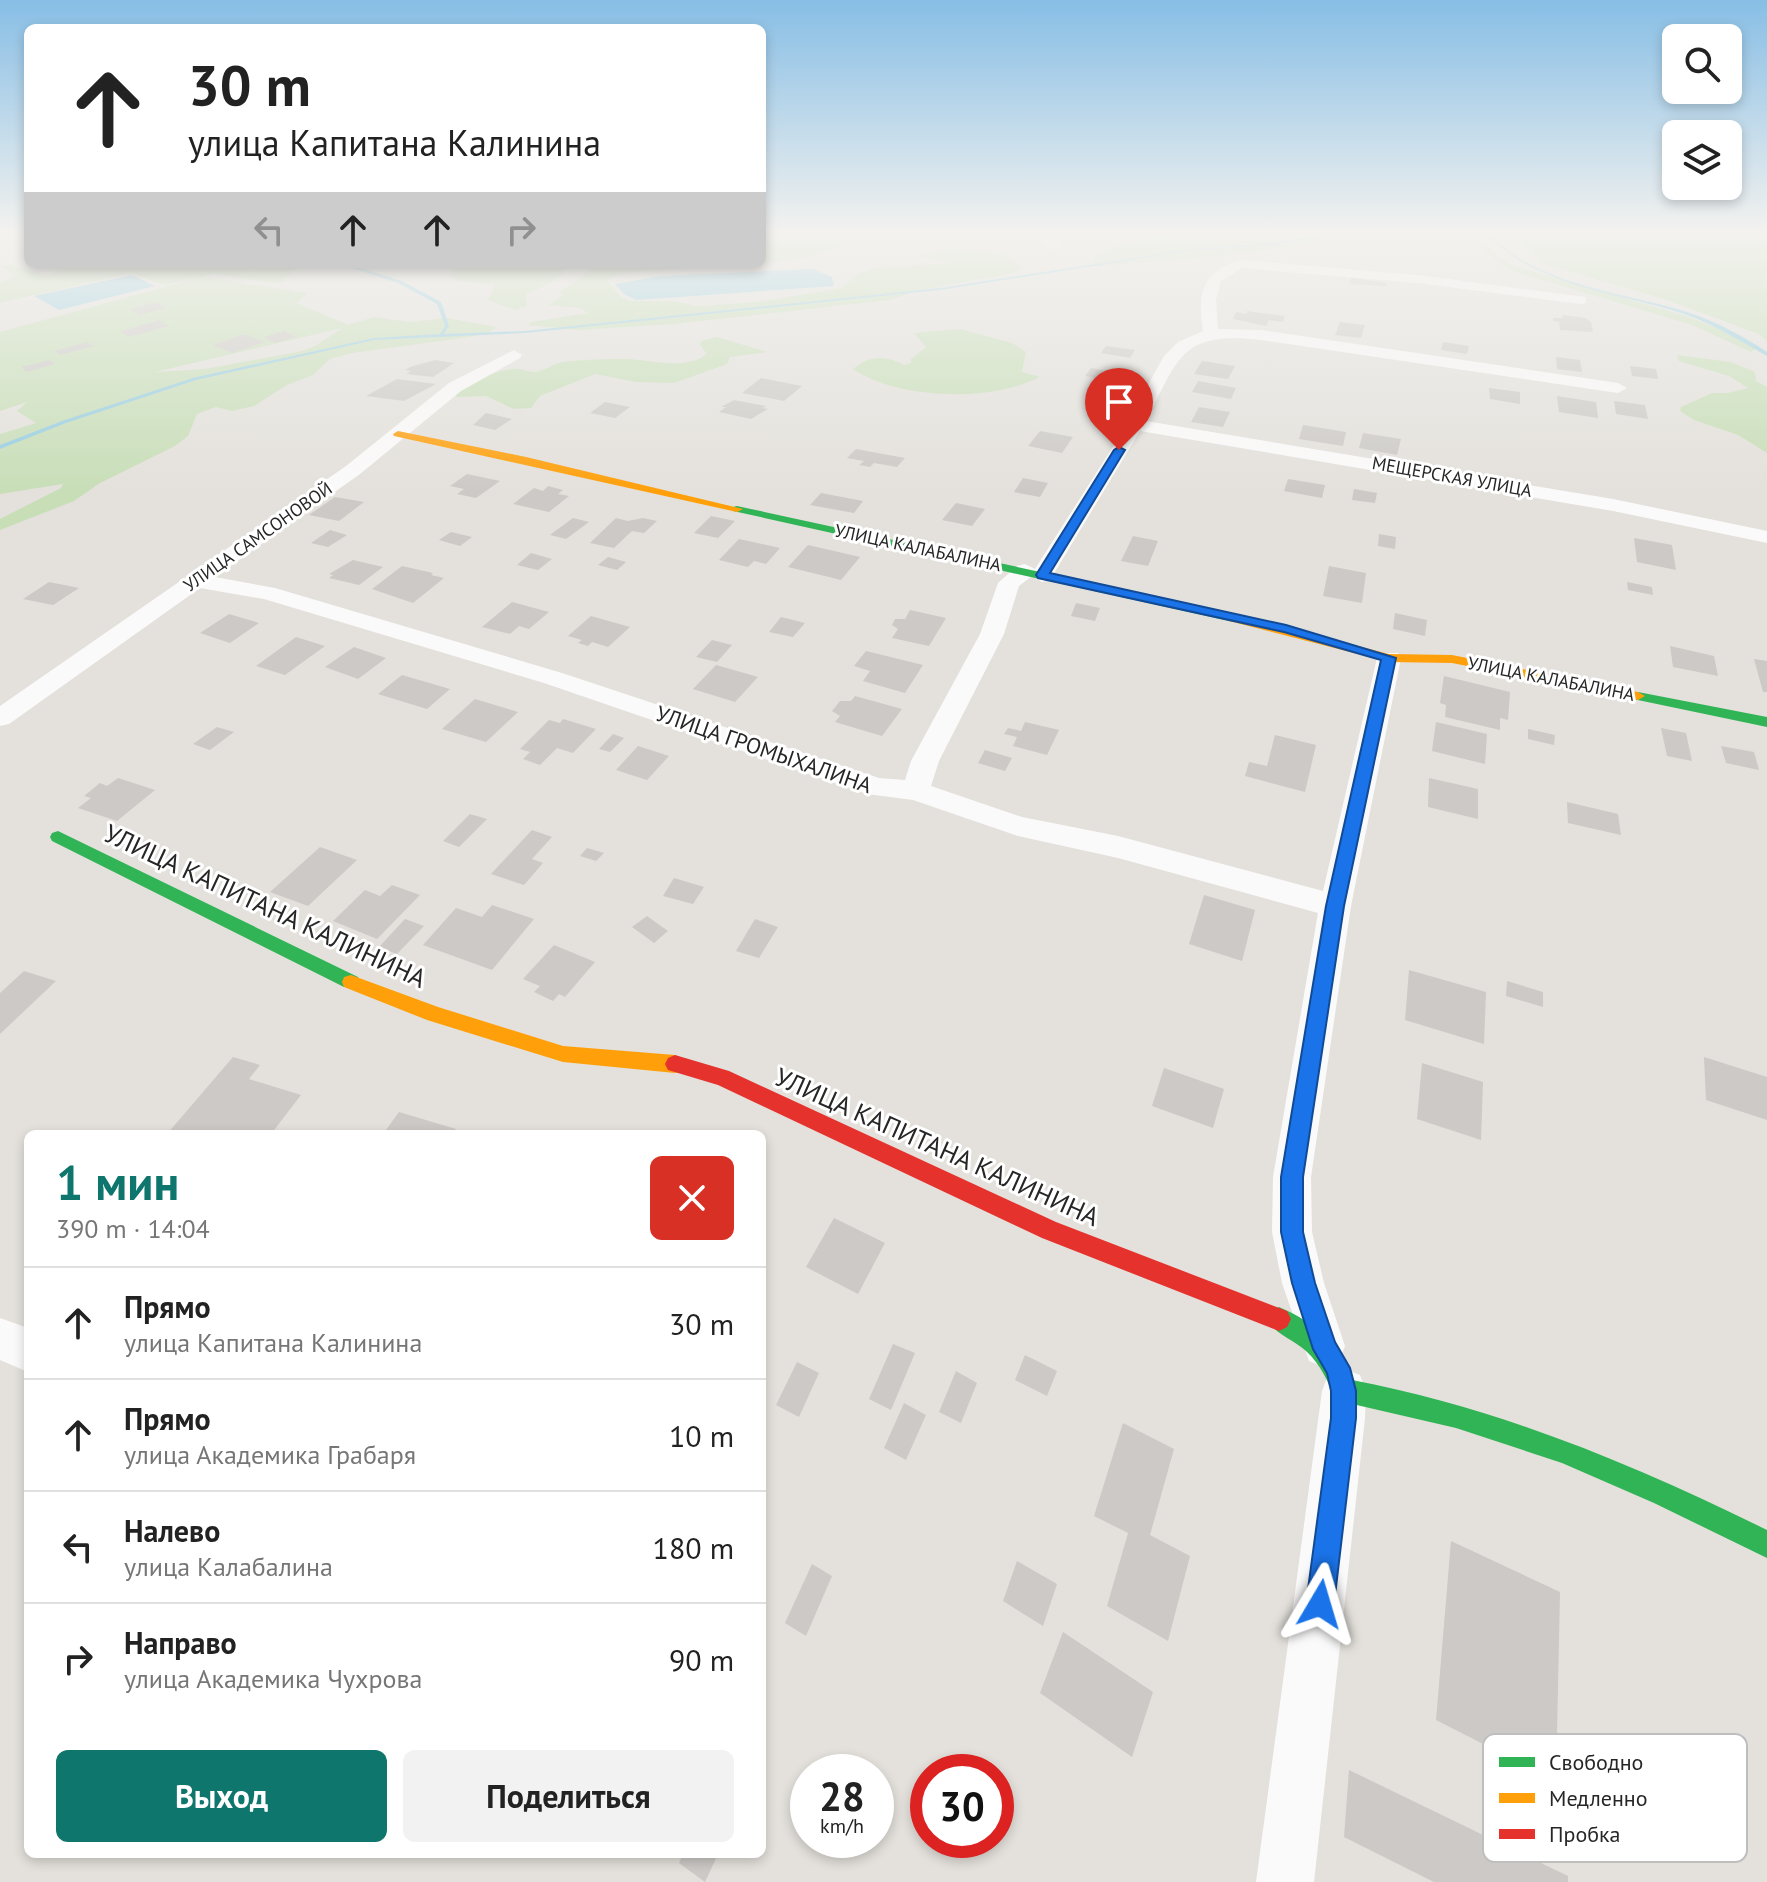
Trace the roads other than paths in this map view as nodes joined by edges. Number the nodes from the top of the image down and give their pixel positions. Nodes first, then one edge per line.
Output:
1 (1209, 318) edge
2 (1211, 333) junction
3 (514, 355) dead end
4 (1618, 388) dead end
5 (1135, 425) junction
6 (398, 434) junction
7 (1767, 537) edge
8 (1034, 573) junction
9 (195, 580) junction
10 (1389, 658) junction
11 (0, 718) edge
12 (1767, 722) edge
13 (916, 791) junction
14 (58, 837) dead end
15 (1335, 906) junction
16 (0, 1339) edge
17 (24, 1348) edge
18 (1334, 1370) junction
19 (1767, 1544) edge
20 (1285, 1882) edge

1 - 2 street
2 - 4 street
2 - 5 street
3 - 6 street, УЛИЦА САМСОНОВОЙ
5 - 7 street, МЕЩЕРСКАЯ УЛИЦА
5 - 8 street
6 - 8 street, УЛИЦА КАЛАБАЛИНА
6 - 9 street, УЛИЦА САМСОНОВОЙ
8 - 10 street, УЛИЦА КАЛАБАЛИНА
8 - 13 street
9 - 11 street, УЛИЦА САМСОНОВОЙ
9 - 13 street, УЛИЦА ГРОМЫХАЛИНА
10 - 12 street, УЛИЦА КАЛАБАЛИНА
10 - 15 street
13 - 15 street, УЛИЦА ГРОМЫХАЛИНА
14 - 18 street, УЛИЦА КАПИТАНА КАЛИНИНА
15 - 18 street
16 - 17 street
18 - 19 street, УЛИЦА КАПИТАНА КАЛИНИНА
18 - 20 street

